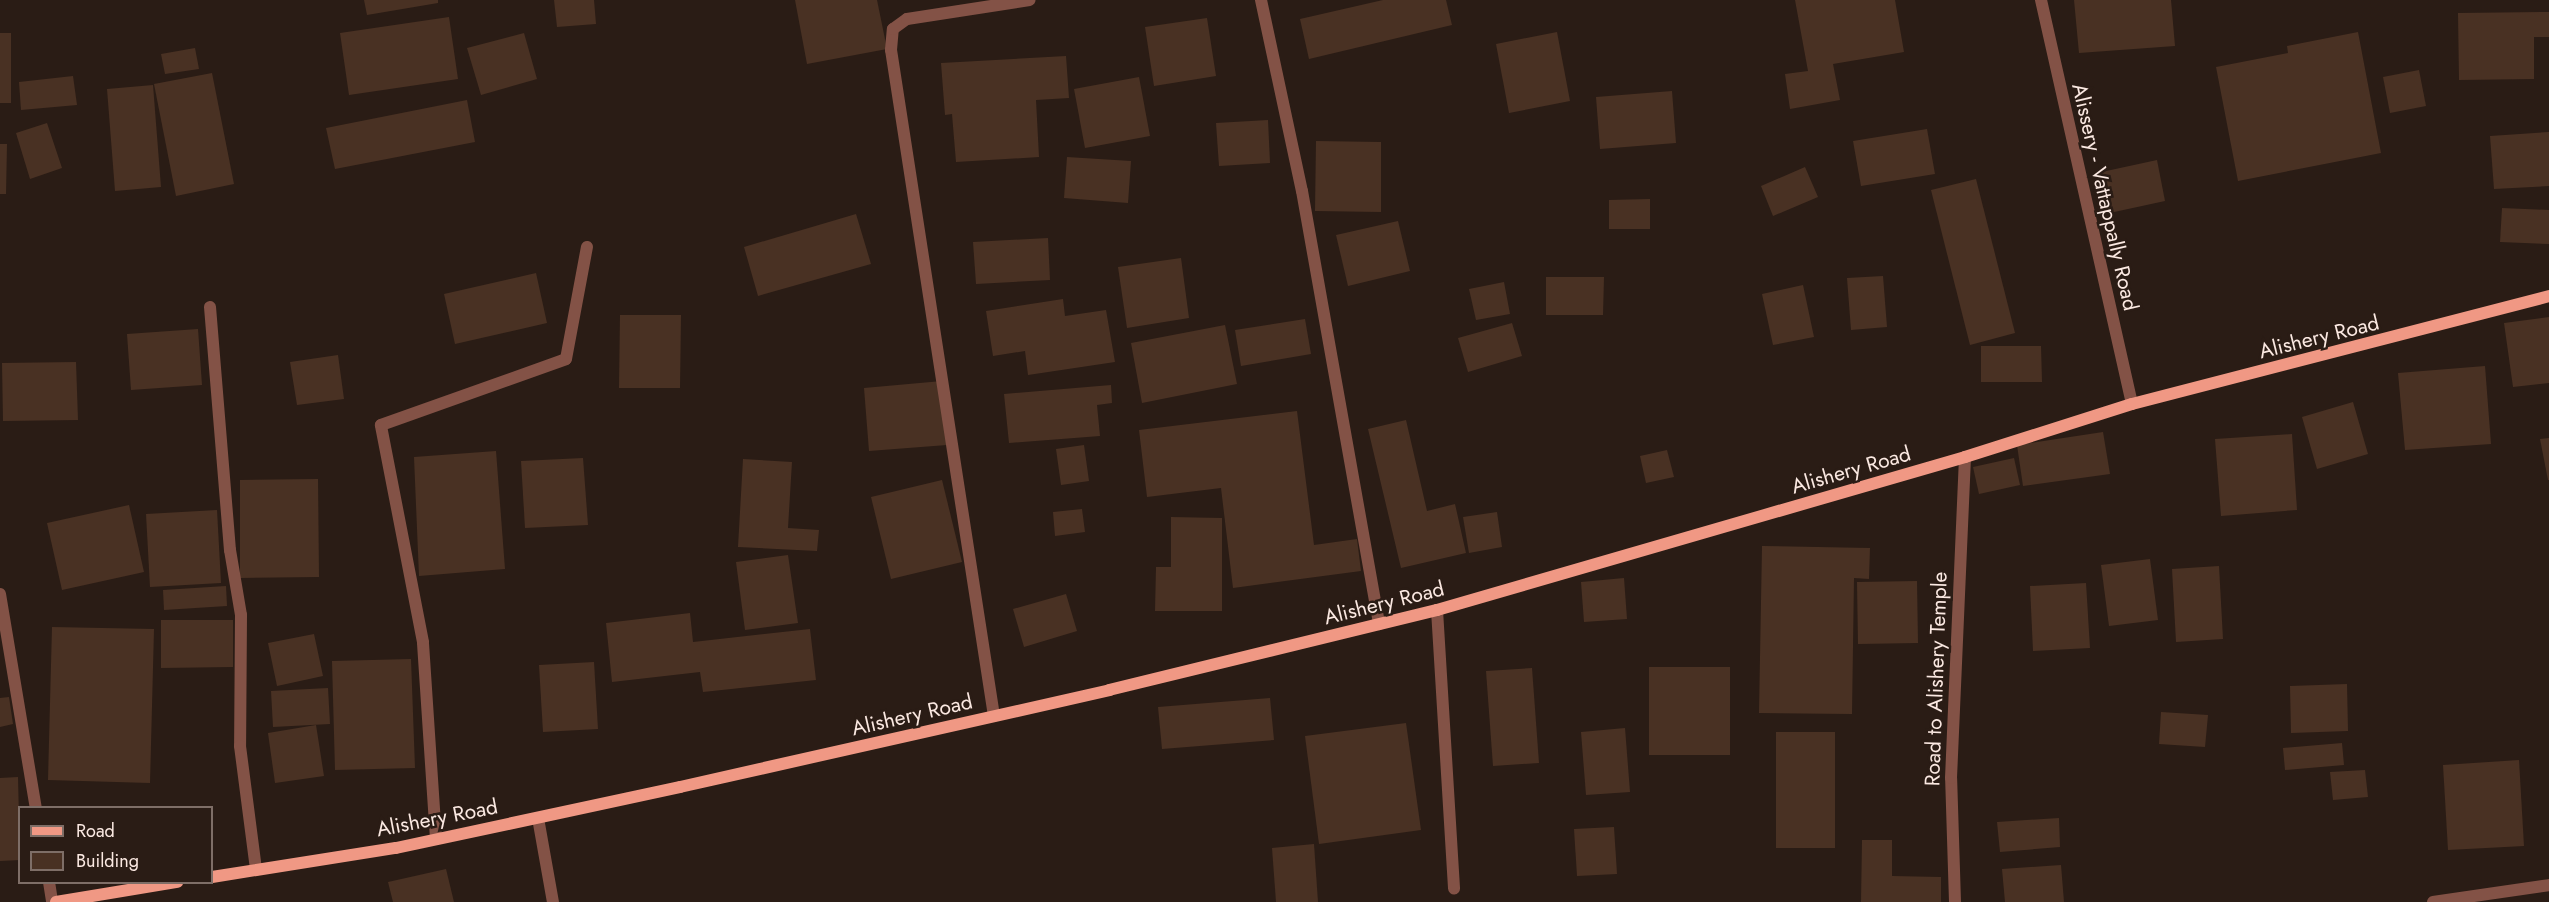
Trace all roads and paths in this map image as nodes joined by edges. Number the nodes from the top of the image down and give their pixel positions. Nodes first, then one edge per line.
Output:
1 (1030, 0) edge
2 (1262, 0) edge
3 (2041, 0) edge
4 (587, 247) dead end
5 (2549, 296) edge
6 (210, 307) dead end
7 (2132, 404) junction
8 (1965, 457) junction
9 (0, 594) edge
10 (1437, 610) junction
11 (1379, 624) junction
12 (994, 716) junction
13 (36, 806) edge
14 (538, 818) junction
15 (436, 839) junction
16 (256, 870) junction
17 (213, 877) edge
18 (50, 884) edge
19 (165, 884) edge
20 (2549, 885) edge
21 (1454, 888) dead end
22 (54, 902) edge
23 (553, 902) edge
24 (1955, 902) edge
25 (2433, 902) edge

1 - 12 street
2 - 11 street
3 - 7 street, Alissery - Vattappally Road
4 - 15 street
5 - 7 main road, Alishery Road
6 - 16 street
7 - 8 main road, Alishery Road
8 - 10 main road, Alishery Road
8 - 24 street, Road to Alishery Temple
9 - 13 street
10 - 11 main road, Alishery Road
10 - 21 street
11 - 12 main road, Alishery Road
12 - 14 main road, Alishery Road
14 - 15 main road, Alishery Road
14 - 23 street
15 - 16 main road, Alishery Road
16 - 17 main road, Alishery Road
18 - 22 street
19 - 22 main road
20 - 25 street

